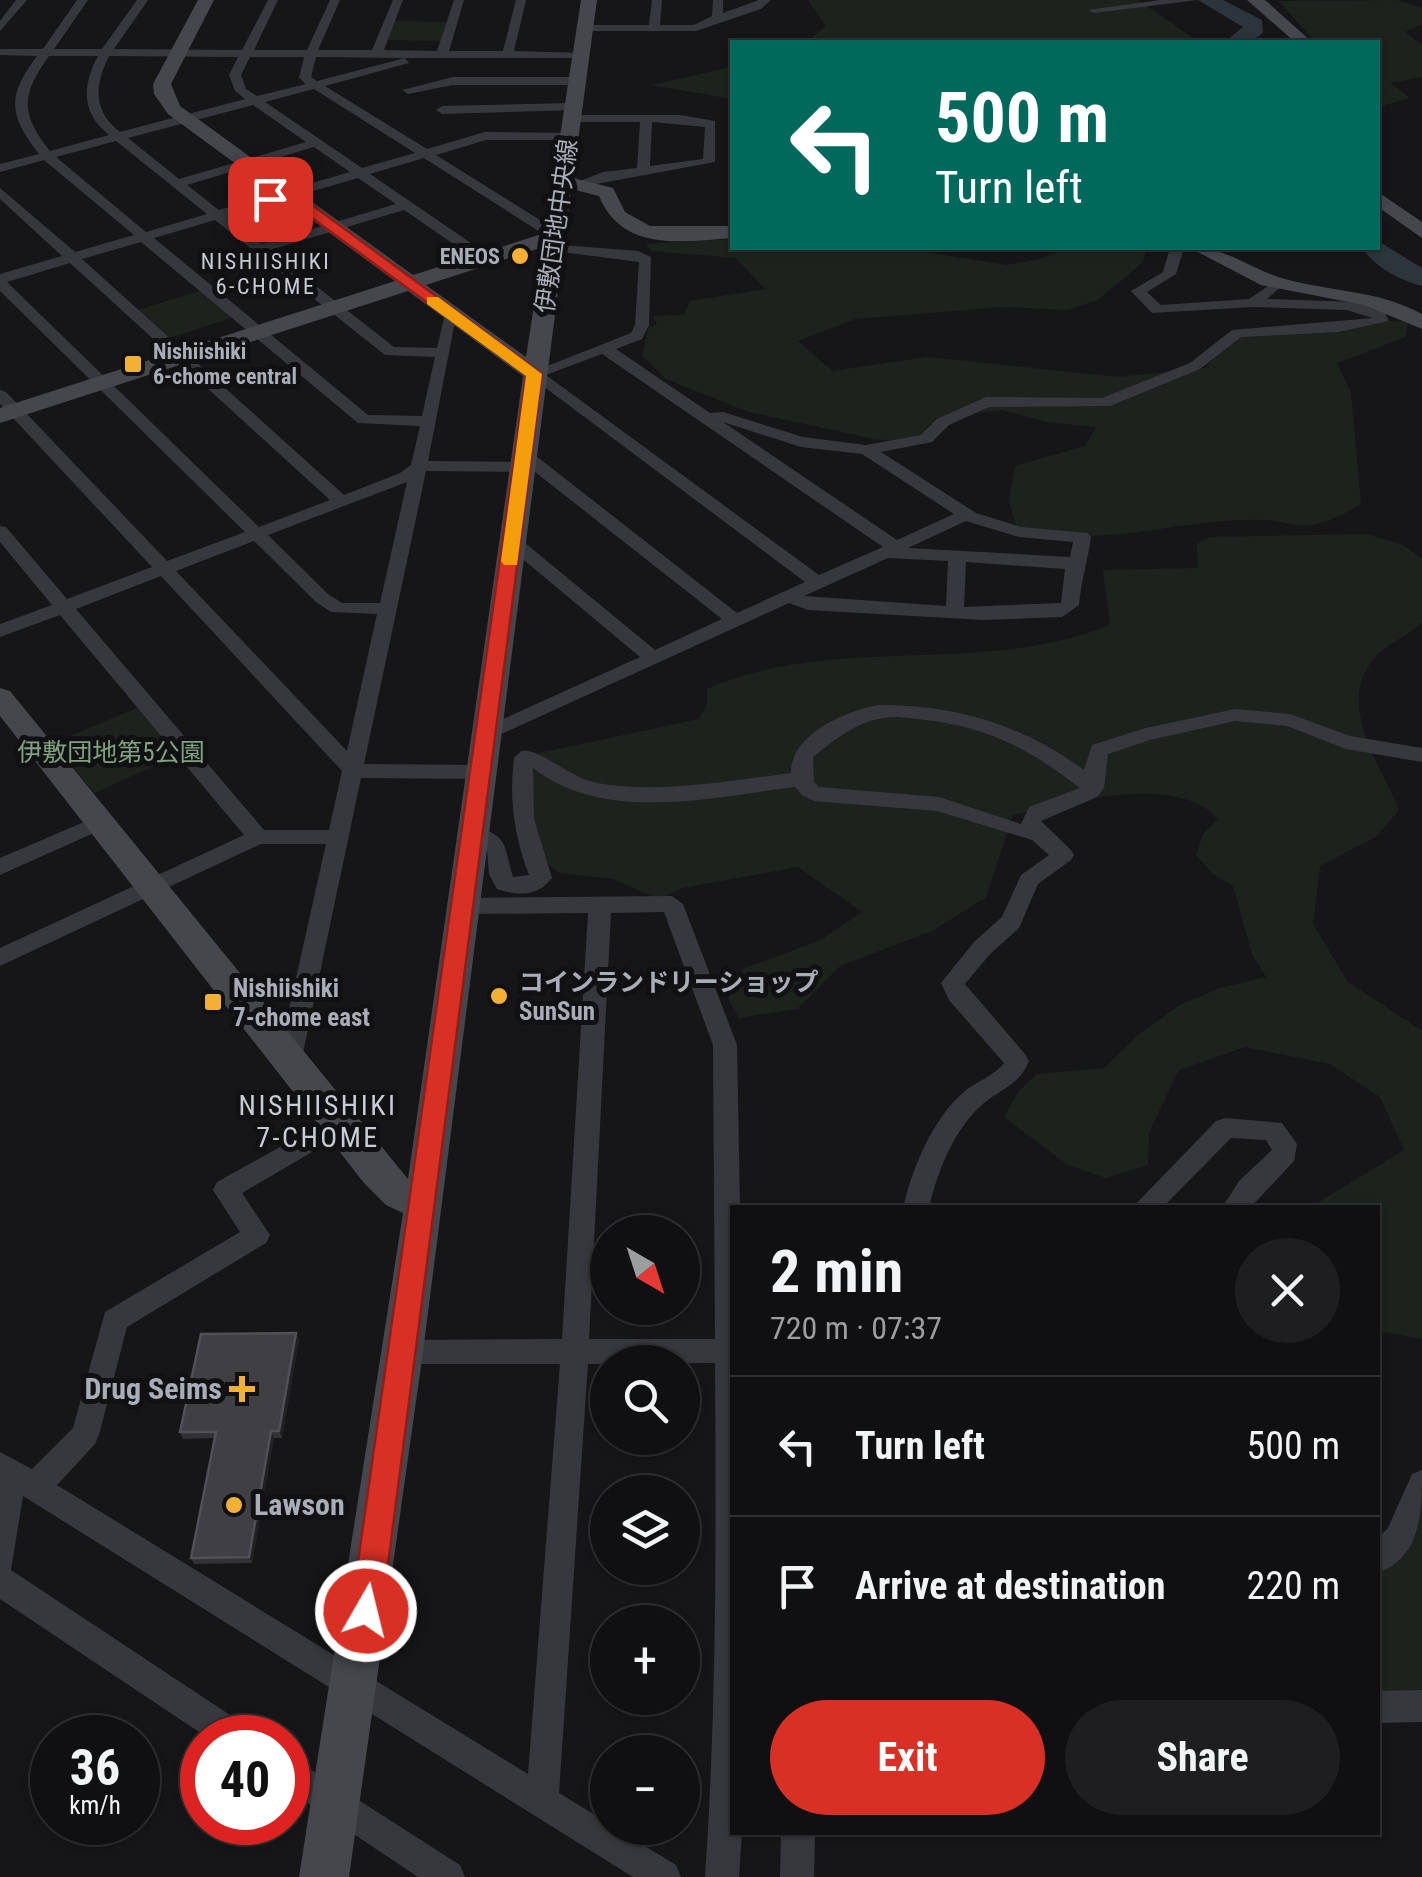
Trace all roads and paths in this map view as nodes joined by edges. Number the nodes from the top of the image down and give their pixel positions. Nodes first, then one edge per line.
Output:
1 (22, 0) edge
2 (83, 0) edge
3 (143, 0) edge
4 (206, 0) edge
5 (273, 0) edge
6 (334, 0) edge
7 (398, 0) edge
8 (459, 0) edge
9 (521, 0) edge
10 (589, 0) edge
11 (657, 0) edge
12 (718, 0) edge
13 (766, 0) edge
14 (1192, 0) edge
15 (1255, 0) edge
16 (1094, 10) dead end
17 (718, 18) junction
18 (1, 27) edge
19 (585, 28) junction
20 (654, 29) junction
21 (1302, 40) edge
22 (0, 52) edge
23 (45, 52) junction
24 (108, 52) junction
25 (176, 52) junction
26 (247, 53) junction
27 (312, 53) junction
28 (377, 53) junction
29 (437, 54) junction
30 (508, 54) junction
31 (580, 54) junction
32 (374, 69) junction
33 (577, 81) junction
34 (314, 85) junction
35 (408, 90) junction
36 (253, 101) junction
37 (442, 110) junction
38 (646, 118) junction
39 (184, 120) junction
40 (571, 120) junction
41 (485, 136) junction
42 (116, 138) junction
43 (315, 143) junction
44 (424, 154) junction
45 (47, 156) junction
46 (245, 163) junction
47 (0, 168) edge
48 (643, 170) junction
49 (359, 173) junction
50 (563, 183) junction
51 (174, 184) junction
52 (585, 184) junction
53 (0, 192) edge
54 (288, 194) junction
55 (1380, 200) edge
56 (405, 205) junction
57 (217, 215) junction
58 (333, 227) junction
59 (730, 232) edge
60 (1422, 232) edge
61 (146, 236) junction
62 (555, 241) junction
63 (259, 249) junction
64 (1176, 250) edge
65 (1204, 250) edge
66 (482, 257) junction
67 (72, 258) junction
68 (0, 281) edge
69 (407, 282) junction
70 (1277, 284) junction
71 (1253, 304) junction
72 (332, 306) junction
73 (1344, 306) junction
74 (1395, 306) junction
75 (452, 314) junction
76 (1422, 323) edge
77 (256, 331) junction
78 (604, 348) junction
79 (444, 353) junction
80 (181, 356) junction
81 (534, 374) junction
82 (104, 382) junction
83 (5, 407) edge
84 (692, 407) junction
85 (430, 421) junction
86 (866, 450) junction
87 (524, 462) junction
88 (420, 466) junction
89 (340, 500) junction
90 (966, 515) junction
91 (0, 531) edge
92 (256, 532) junction
93 (513, 542) junction
94 (890, 550) junction
95 (956, 558) junction
96 (1074, 564) junction
97 (162, 568) junction
98 (818, 583) junction
99 (788, 598) junction
100 (64, 607) junction
101 (390, 609) junction
102 (956, 612) junction
103 (736, 621) junction
104 (0, 631) edge
105 (654, 659) junction
106 (0, 697) edge
107 (486, 735) junction
108 (1422, 755) edge
109 (354, 771) junction
110 (482, 772) junction
111 (802, 779) junction
112 (1094, 788) junction
113 (98, 824) junction
114 (472, 832) junction
115 (1038, 834) junction
116 (258, 837) junction
117 (339, 838) junction
118 (0, 867) edge
119 (150, 888) junction
120 (600, 904) junction
121 (463, 906) junction
122 (0, 958) edge
123 (289, 1063) junction
124 (338, 1124) junction
125 (422, 1205) junction
126 (917, 1205) edge
127 (1148, 1205) edge
128 (1238, 1205) edge
129 (730, 1300) edge
130 (576, 1349) junction
131 (730, 1351) edge
132 (403, 1352) junction
133 (16, 1475) edge
134 (1422, 1484) edge
135 (1380, 1556) edge
136 (0, 1560) edge
137 (0, 1582) edge
138 (356, 1685) junction
139 (1422, 1706) edge
140 (1380, 1707) edge
141 (202, 1715) edge
142 (730, 1761) edge
143 (310, 1786) edge
144 (336, 1803) junction
145 (542, 1803) junction
146 (798, 1835) edge
147 (324, 1877) edge
148 (448, 1877) edge
149 (664, 1877) edge
150 (722, 1877) edge
151 (798, 1877) edge

1 - 18 street
2 - 23 street
3 - 24 street
4 - 25 street
5 - 26 street
6 - 27 street
7 - 28 street
8 - 29 street
9 - 30 street
10 - 19 street, 伊敷団地中央線
11 - 20 street
12 - 17 street
13 - 17 street
14 - 16 street
15 - 21 street
17 - 20 street
19 - 20 street
19 - 31 street, 伊敷団地中央線
22 - 23 street
23 - 24 street
23 - 45 street
24 - 25 street
24 - 42 street
25 - 26 street
25 - 39 street
26 - 27 street
26 - 36 street
27 - 28 street
27 - 34 street
28 - 29 street
29 - 30 street
29 - 32 street
30 - 31 street
31 - 33 street, 伊敷団地中央線
32 - 34 street
32 - 35 street
33 - 35 street
33 - 40 street, 伊敷団地中央線
34 - 36 street
34 - 44 street
35 - 37 street
36 - 39 street
36 - 43 street
37 - 40 street
37 - 41 street
38 - 40 street
38 - 48 street
38 - 48 street
39 - 42 street
39 - 46 street
40 - 41 street
40 - 50 street, 伊敷団地中央線
41 - 44 street
42 - 45 street
42 - 51 street
43 - 46 street
43 - 49 street
44 - 49 street
44 - 62 street
45 - 47 street
45 - 61 street
46 - 51 street
46 - 54 street
48 - 52 street
49 - 54 street
49 - 56 street
50 - 52 street
50 - 62 street, 伊敷団地中央線
51 - 57 street
52 - 59 street
53 - 67 street
54 - 57 street
54 - 58 street
55 - 60 street
56 - 58 street
56 - 66 street
57 - 61 street
57 - 63 street
58 - 63 street
58 - 69 street
61 - 67 street
61 - 77 street
62 - 66 street
62 - 78 street
62 - 81 street, 伊敷団地中央線
63 - 72 street
64 - 71 street
65 - 70 street
66 - 69 street
67 - 68 street
67 - 80 street
68 - 82 street
69 - 72 street
69 - 75 street
70 - 71 street
70 - 74 street
71 - 73 street
72 - 77 street
72 - 79 street
73 - 74 street
73 - 86 street
74 - 76 street
75 - 79 street
75 - 81 street
77 - 80 street
77 - 85 street
78 - 81 street
78 - 84 street
79 - 85 street
80 - 82 street
80 - 89 street
81 - 87 street, 伊敷団地中央線
81 - 98 street
82 - 83 street
82 - 92 street
83 - 97 street
84 - 86 street
84 - 94 street
85 - 88 street
86 - 90 street
87 - 88 street
87 - 93 street, 伊敷団地中央線
87 - 103 street
88 - 89 street
88 - 101 street
89 - 92 street
90 - 94 street
90 - 96 street
91 - 100 street
92 - 97 street
92 - 101 street
93 - 105 street
93 - 107 street, 伊敷団地中央線
94 - 95 street
94 - 98 street
95 - 96 street
95 - 102 street
96 - 102 street
97 - 100 street
97 - 109 street
98 - 99 street
99 - 102 street
99 - 103 street
100 - 104 street
100 - 116 street
101 - 109 street
103 - 105 street
105 - 107 street
106 - 113 street
107 - 110 street, 伊敷団地中央線
108 - 112 street
109 - 110 street
109 - 117 street
110 - 114 street, 伊敷団地中央線
111 - 112 street
111 - 114 street
111 - 115 street
112 - 115 street
113 - 118 street
113 - 119 street
114 - 121 street, 伊敷団地中央線
115 - 126 street
116 - 117 street
116 - 119 street
117 - 123 street
119 - 122 street
119 - 123 street
120 - 121 street
120 - 129 street
120 - 130 street
121 - 125 street, 伊敷団地中央線
123 - 124 street
124 - 125 street
124 - 133 street
125 - 132 street, 伊敷団地中央線
127 - 128 street
130 - 131 street
130 - 132 street
130 - 145 street
132 - 138 street, 伊敷団地中央線
133 - 136 street
133 - 138 street
134 - 135 street
137 - 141 street
138 - 144 street, 伊敷団地中央線
138 - 145 street
139 - 140 street
142 - 150 street
143 - 144 street
144 - 147 street, 伊敷団地中央線
144 - 148 street
145 - 149 street
146 - 151 street

